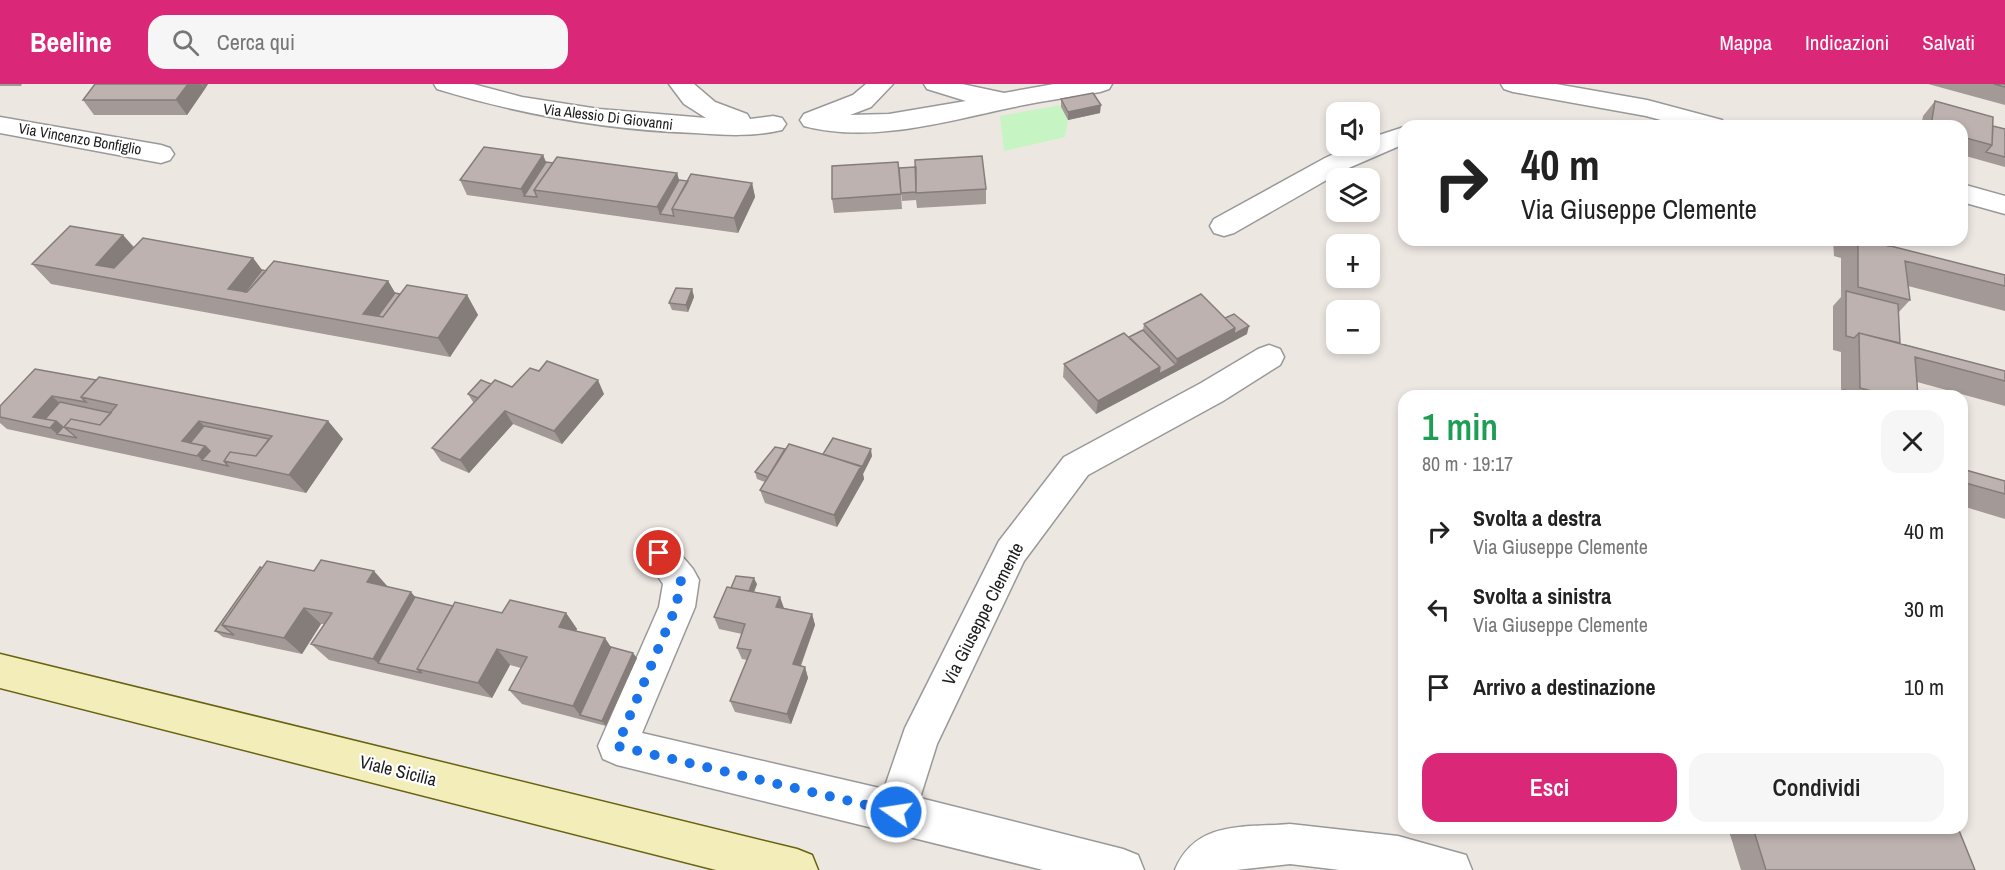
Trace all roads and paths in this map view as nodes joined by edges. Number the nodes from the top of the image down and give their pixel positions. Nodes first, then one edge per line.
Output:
1 (446, 84) edge
2 (681, 84) edge
3 (881, 84) edge
4 (936, 84) edge
5 (1100, 84) edge
6 (1513, 84) edge
7 (1015, 99) junction
8 (1647, 108) junction
9 (813, 120) junction
10 (1641, 120) edge
11 (1691, 120) edge
12 (773, 124) junction
13 (0, 125) edge
14 (1398, 137) edge
15 (161, 154) dead end
16 (1968, 195) edge
17 (2005, 205) edge
18 (1224, 226) dead end
19 (1269, 357) dead end
20 (659, 553) dead end
21 (0, 671) edge
22 (896, 812) junction
23 (796, 870) edge
24 (1123, 870) edge
25 (1196, 870) edge
26 (1451, 870) edge

1 - 12 street, Via Alessio Di Giovanni
2 - 12 street, Via Alessio Di Giovanni
3 - 9 street, Via Alessio Di Giovanni
4 - 7 street
5 - 7 street, Via Alessio Di Giovanni
6 - 8 street
7 - 9 street, Via Alessio Di Giovanni
8 - 10 street
8 - 11 street
9 - 12 street, Via Alessio Di Giovanni
13 - 15 street, Via Vincenzo Bonfiglio
14 - 18 street
16 - 17 street
19 - 22 street, Via Giuseppe Clemente
20 - 22 street
21 - 23 street, Viale Sicilia
22 - 24 street
25 - 26 street

